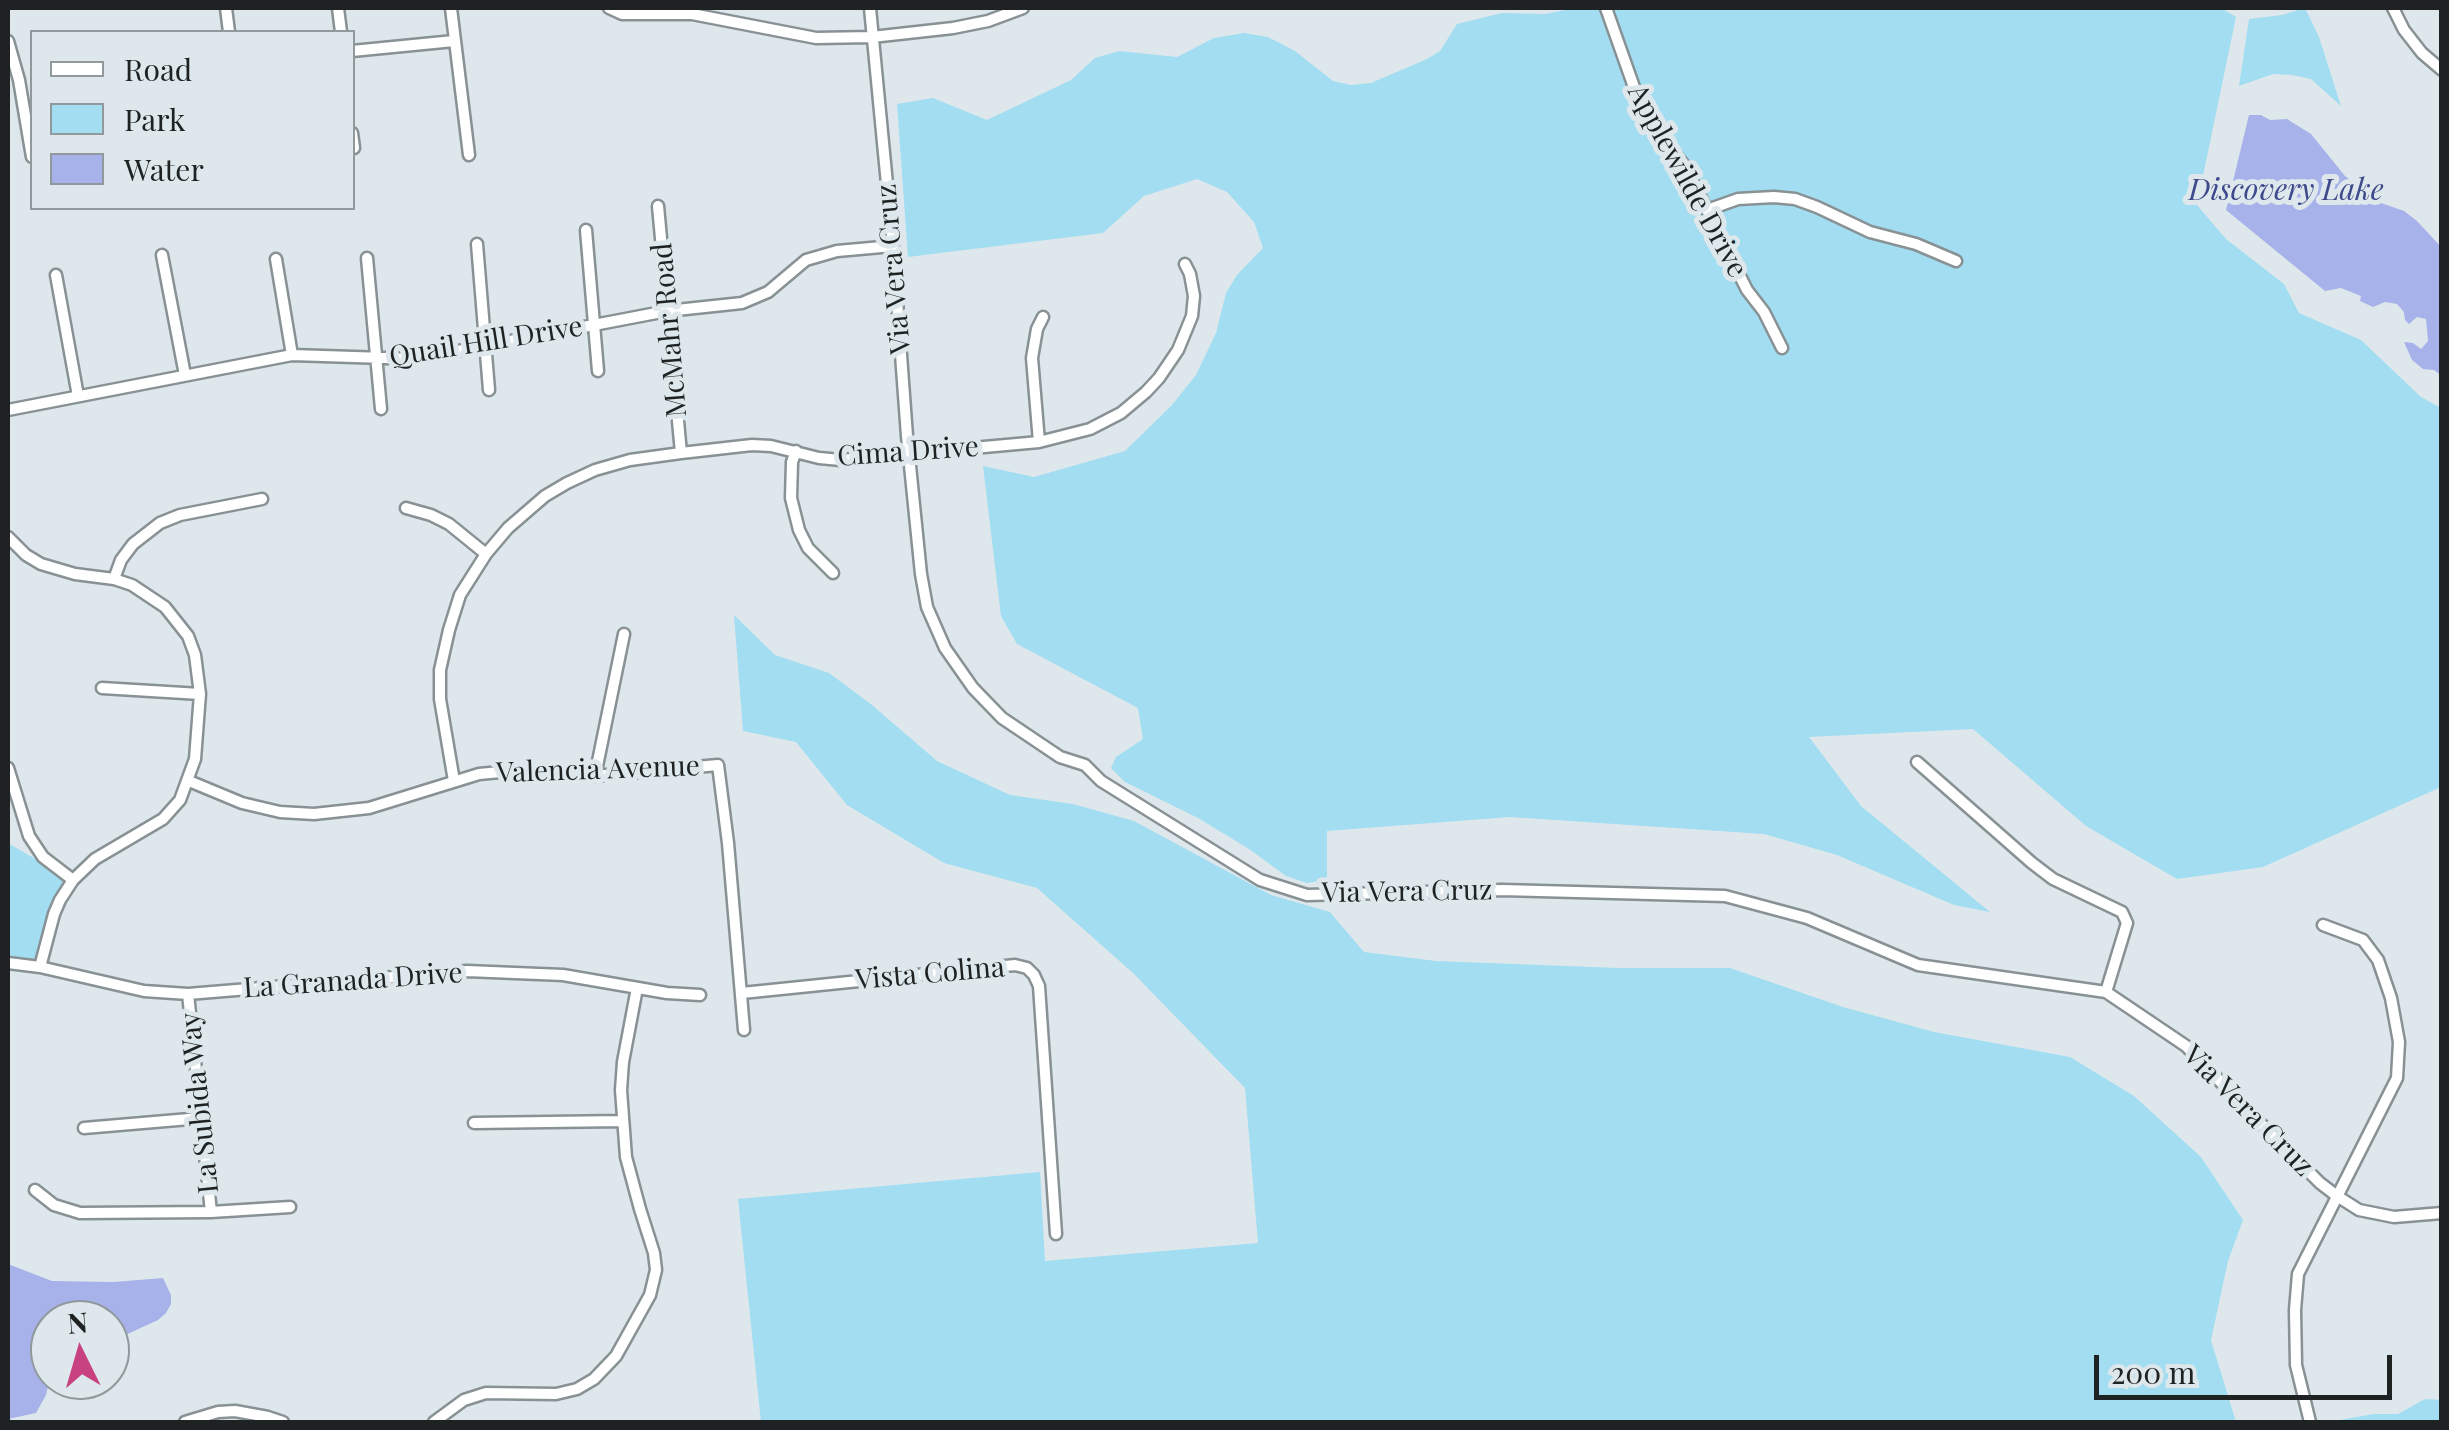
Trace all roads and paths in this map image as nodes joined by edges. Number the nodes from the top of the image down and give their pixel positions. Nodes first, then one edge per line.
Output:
1 (451, 8) edge
2 (609, 8) edge
3 (870, 8) edge
4 (1023, 8) edge
5 (1606, 8) edge
6 (2393, 8) edge
7 (872, 37) junction
8 (8, 41) edge
9 (454, 41) junction
10 (355, 51) edge
11 (2442, 70) edge
12 (30, 145) edge
13 (469, 156) dead end
14 (658, 206) dead end
15 (1707, 210) junction
16 (586, 230) dead end
17 (476, 244) dead end
18 (894, 246) junction
19 (162, 255) dead end
20 (367, 258) dead end
21 (276, 259) dead end
22 (1956, 262) dead end
23 (1185, 264) dead end
24 (56, 275) dead end
25 (667, 311) junction
26 (1043, 317) dead end
27 (594, 324) junction
28 (485, 346) junction
29 (1782, 348) dead end
30 (292, 355) junction
31 (376, 359) junction
32 (598, 372) dead end
33 (185, 375) junction
34 (489, 390) dead end
35 (78, 396) junction
36 (382, 409) dead end
37 (8, 410) edge
38 (1039, 442) junction
39 (796, 452) junction
40 (681, 453) junction
41 (909, 454) junction
42 (262, 500) dead end
43 (406, 508) dead end
44 (8, 537) edge
45 (486, 554) junction
46 (833, 573) dead end
47 (114, 579) junction
48 (624, 634) dead end
49 (102, 688) dead end
50 (200, 694) junction
51 (1917, 762) dead end
52 (8, 768) edge
53 (595, 776) junction
54 (188, 781) junction
55 (454, 781) junction
56 (73, 880) junction
57 (2323, 926) dead end
58 (8, 963) edge
59 (40, 967) junction
60 (637, 988) junction
61 (742, 992) junction
62 (2106, 992) junction
63 (188, 994) junction
64 (700, 995) dead end
65 (744, 1030) dead end
66 (201, 1118) junction
67 (622, 1121) junction
68 (474, 1124) dead end
69 (84, 1128) dead end
70 (35, 1190) dead end
71 (2337, 1196) junction
72 (290, 1207) dead end
73 (212, 1212) junction
74 (2442, 1214) edge
75 (1056, 1234) dead end
76 (185, 1422) edge
77 (283, 1422) edge
78 (434, 1422) edge
79 (2310, 1422) edge

1 - 9 street
2 - 7 street
3 - 7 street, Via Vera Cruz
4 - 7 street
5 - 15 street, Applewilde Drive
6 - 11 street
7 - 18 street, Via Vera Cruz
8 - 12 street
9 - 10 street
9 - 13 street
14 - 25 street, McMahr Road
15 - 22 street
15 - 29 street, Applewilde Drive
16 - 27 street
17 - 28 street
18 - 25 street, Quail Hill Drive
18 - 41 street, Via Vera Cruz
19 - 33 street
20 - 31 street
21 - 30 street
23 - 38 street, Cima Drive
24 - 35 street
25 - 27 street, Quail Hill Drive
25 - 40 street, McMahr Road
26 - 38 street
27 - 28 street, Quail Hill Drive
27 - 32 street
28 - 31 street, Quail Hill Drive
28 - 34 street
30 - 31 street, Quail Hill Drive
30 - 33 street, Quail Hill Drive
31 - 36 street
33 - 35 street, Quail Hill Drive
35 - 37 street, Quail Hill Drive
38 - 41 street, Cima Drive
39 - 40 street, Cima Drive
39 - 41 street, Cima Drive
39 - 46 street
40 - 45 street, Cima Drive
41 - 62 street, Via Vera Cruz
42 - 47 street
43 - 45 street
44 - 47 street
45 - 55 street, Cima Drive
47 - 50 street
48 - 53 street
49 - 50 street
50 - 54 street
51 - 62 street
52 - 56 street
53 - 55 street, Valencia Avenue
53 - 61 street, Valencia Avenue
54 - 55 street, Valencia Avenue
54 - 56 street
56 - 59 street
57 - 71 street
58 - 59 street, La Granada Drive
59 - 63 street, La Granada Drive
60 - 63 street, La Granada Drive
60 - 64 street, La Granada Drive
60 - 67 street
61 - 65 street
61 - 75 street, Vista Colina
62 - 71 street, Via Vera Cruz
63 - 66 street, La Subida Way
66 - 69 street
66 - 73 street, La Subida Way
67 - 68 street
67 - 78 street
70 - 73 street
71 - 74 street, Via Vera Cruz
71 - 79 street
72 - 73 street
76 - 77 street

